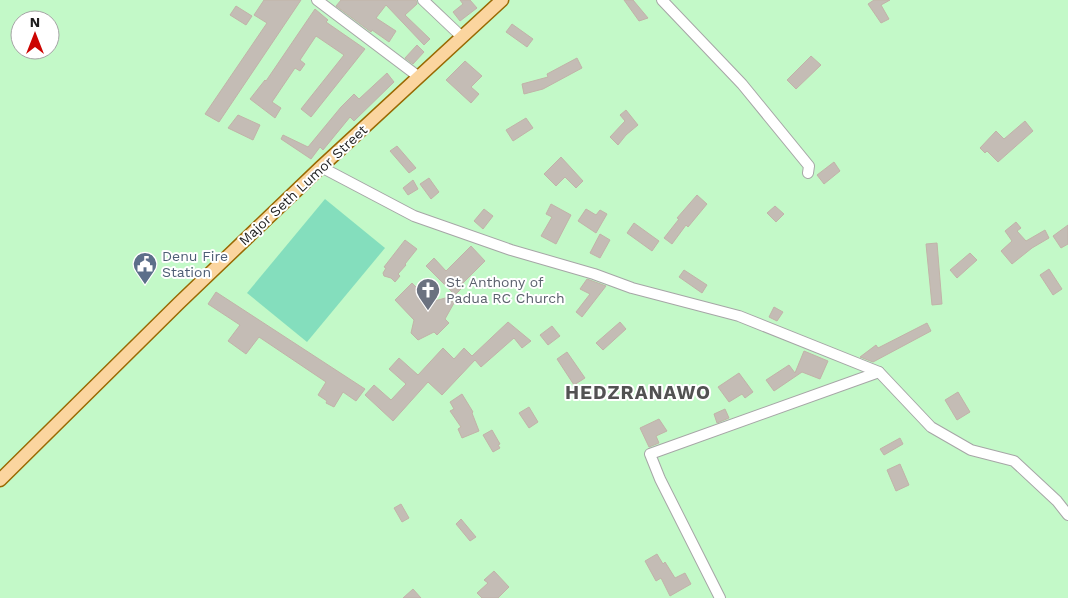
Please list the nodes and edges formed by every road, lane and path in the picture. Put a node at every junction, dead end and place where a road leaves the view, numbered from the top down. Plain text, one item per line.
1 (317, 0) edge
2 (423, 0) edge
3 (502, 0) edge
4 (662, 0) edge
5 (462, 37) junction
6 (419, 77) junction
7 (321, 167) junction
8 (808, 172) dead end
9 (879, 372) junction
10 (0, 480) edge
11 (1068, 515) edge
12 (720, 598) edge

1 - 6 street
2 - 5 street
3 - 5 main road, Major Seth Lumor Street
4 - 8 street
5 - 6 main road, Major Seth Lumor Street
6 - 7 main road, Major Seth Lumor Street
7 - 9 street
7 - 10 main road, Major Seth Lumor Street
9 - 11 street
9 - 12 street

